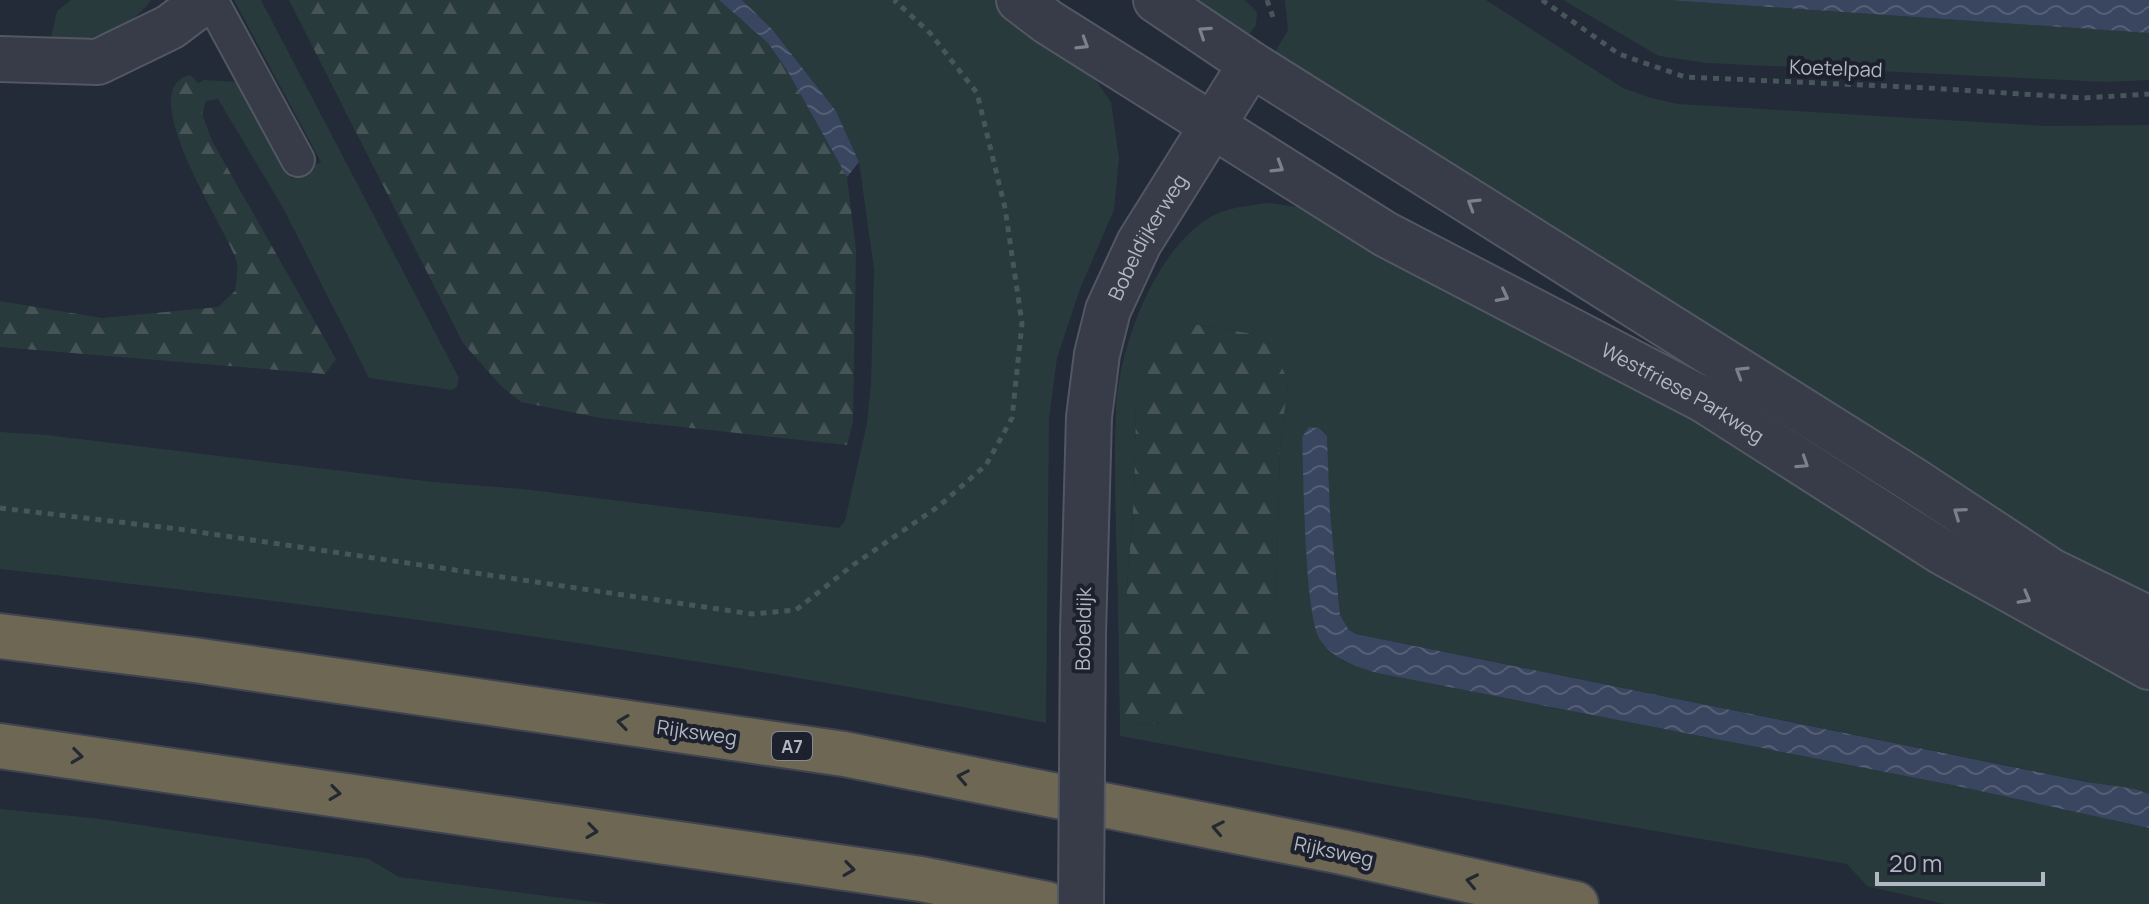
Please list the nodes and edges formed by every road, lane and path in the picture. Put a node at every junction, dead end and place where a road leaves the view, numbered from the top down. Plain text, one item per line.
1 (209, 0) edge
2 (894, 0) edge
3 (1019, 0) edge
4 (1156, 0) edge
5 (1542, 0) edge
6 (0, 59) edge
7 (1251, 64) junction
8 (2149, 94) edge
9 (1212, 126) junction
10 (298, 160) dead end
11 (1097, 354) joint
12 (0, 508) edge
13 (2149, 619) edge
14 (0, 636) edge
15 (2149, 667) edge
16 (0, 746) edge
17 (1047, 904) edge
18 (1081, 904) edge
19 (1576, 904) edge

1 - 6 street
1 - 10 lane
2 - 12 path
3 -> 9 street
7 -> 4 street
5 - 8 path, Koetelpad
7 - 9 street, Bobeldijkerweg
13 -> 7 street
9 - 11 street, Bobeldijkerweg
9 -> 15 street, Westfriese Parkweg
11 - 18 street, Bobeldijk, bridge
19 -> 14 highway, Rijksweg / A7
16 -> 17 highway

